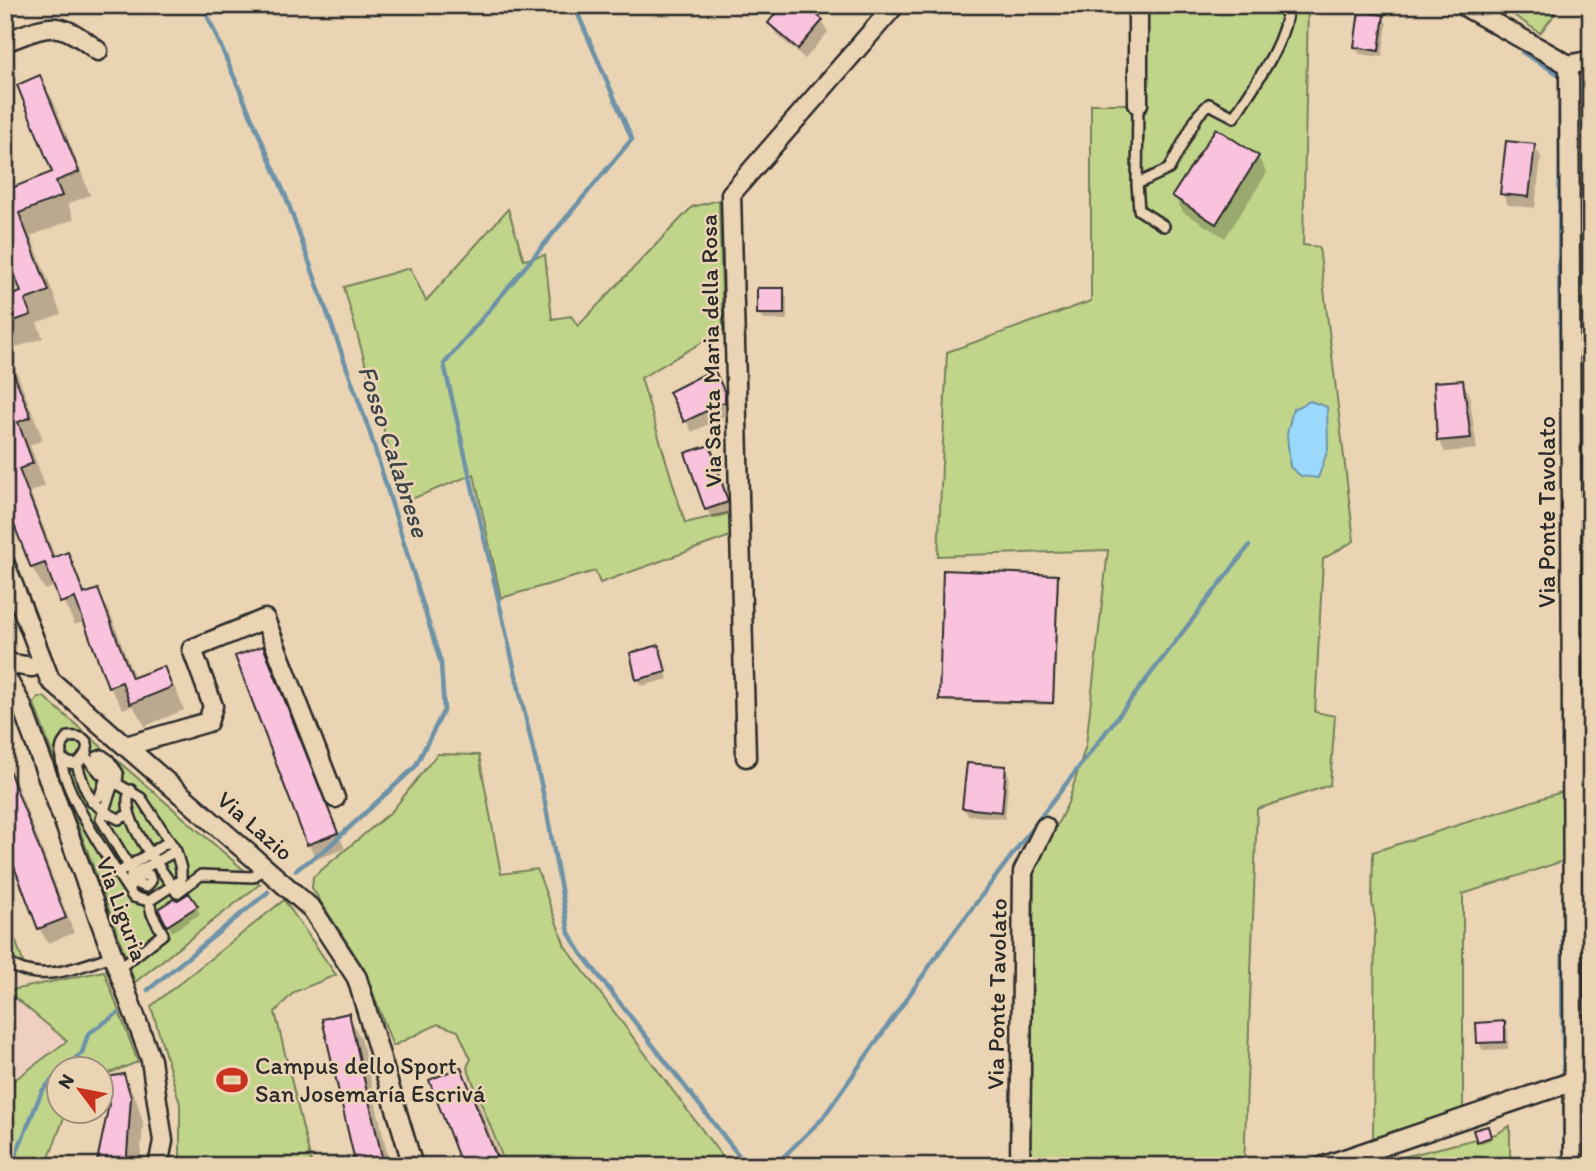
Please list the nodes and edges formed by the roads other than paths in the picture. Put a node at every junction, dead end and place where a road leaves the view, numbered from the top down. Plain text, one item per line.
1 (895, 5) edge
2 (1138, 5) edge
3 (1288, 5) edge
4 (1462, 5) edge
5 (5, 42) edge
6 (99, 51) dead end
7 (1591, 60) edge
8 (1569, 65) junction
9 (1138, 104) joint
10 (1137, 184) junction
11 (1164, 226) dead end
12 (5, 564) edge
13 (5, 663) edge
14 (37, 664) junction
15 (5, 677) edge
16 (126, 746) junction
17 (746, 757) dead end
18 (61, 758) junction
19 (79, 762) junction
20 (65, 777) junction
21 (110, 779) junction
22 (131, 790) junction
23 (335, 798) dead end
24 (1572, 800) junction
25 (1591, 801) edge
26 (92, 802) junction
27 (104, 812) junction
28 (128, 815) junction
29 (1045, 827) dead end
30 (168, 842) junction
31 (176, 851) junction
32 (152, 856) junction
33 (265, 867) junction
34 (132, 872) junction
35 (118, 873) junction
36 (172, 885) junction
37 (130, 892) junction
38 (149, 901) junction
39 (5, 961) edge
40 (116, 962) junction
41 (1574, 1081) junction
42 (158, 1166) edge
43 (413, 1166) edge
44 (1020, 1166) edge
45 (1324, 1166) edge
46 (1574, 1166) edge

1 - 17 street, Via Santa Maria della Rosa
2 - 9 street
3 - 10 lane
4 - 8 street
5 - 6 street
7 - 8 street
8 - 24 street, Via Ponte Tavolato
9 - 10 lane
10 - 11 lane
12 - 14 street, Via Lazio
13 - 14 street
14 - 16 street, Via Lazio
15 - 40 street, Via Liguria
16 - 23 street
16 - 33 street, Via Lazio
18 - 19 lane
18 - 19 lane
18 - 20 lane
19 - 20 lane
19 - 21 lane
19 - 26 lane
20 - 35 lane
21 - 22 lane
21 - 26 lane
21 - 27 lane
22 - 28 lane
22 - 30 lane
24 - 25 lane
24 - 41 street, Via Ponte Tavolato
26 - 27 lane
27 - 28 lane
27 - 34 lane
28 - 32 lane
29 - 44 street, Via Ponte Tavolato
30 - 31 lane
30 - 32 lane
31 - 32 lane
31 - 36 lane
32 - 34 lane
32 - 36 lane
33 - 36 lane
33 - 43 street, Via Lazio
34 - 35 lane
34 - 37 lane
35 - 37 lane
36 - 38 lane
37 - 38 lane
38 - 40 lane
39 - 40 lane
40 - 42 street, Via Liguria
41 - 45 street
41 - 46 street, Via Ponte Tavolato

